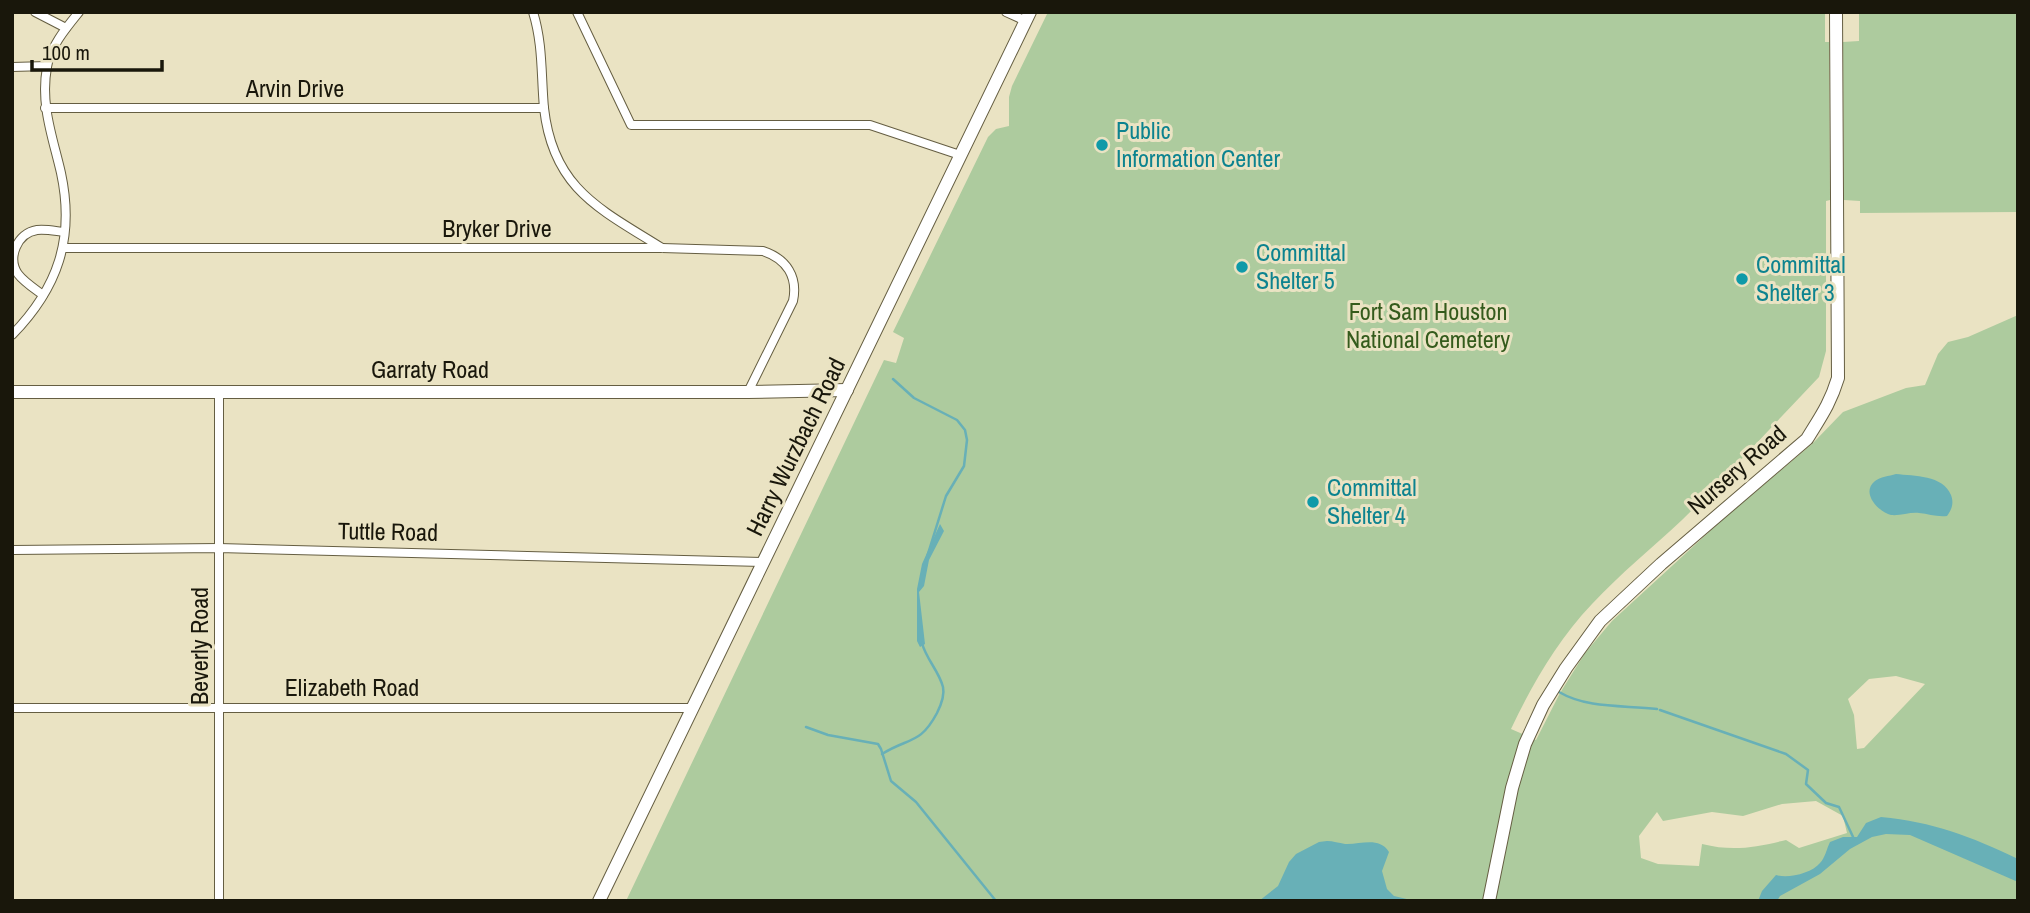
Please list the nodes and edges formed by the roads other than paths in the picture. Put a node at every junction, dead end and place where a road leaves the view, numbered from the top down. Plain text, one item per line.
1 (35, 12) edge
2 (79, 12) edge
3 (533, 12) edge
4 (577, 12) edge
5 (1006, 12) edge
6 (1836, 12) edge
7 (1028, 16) edge
8 (66, 28) junction
9 (47, 66) junction
10 (12, 67) edge
11 (45, 108) junction
12 (544, 108) junction
13 (960, 155) junction
14 (65, 232) junction
15 (63, 248) junction
16 (662, 248) junction
17 (43, 296) junction
18 (12, 335) edge
19 (847, 390) junction
20 (219, 391) junction
21 (12, 392) edge
22 (748, 392) junction
23 (219, 548) junction
24 (12, 550) edge
25 (762, 562) junction
26 (220, 707) junction
27 (12, 708) edge
28 (692, 708) junction
29 (219, 901) edge
30 (599, 901) edge
31 (1489, 901) edge

1 - 8 street
2 - 8 street
3 - 12 street
4 - 13 street
5 - 7 street
6 - 31 street, Nursery Road
7 - 13 street, Harry Wurzbach Road
8 - 9 street
9 - 10 street
9 - 11 street
11 - 12 street, Arvin Drive
11 - 14 street
12 - 16 street
13 - 19 street, Harry Wurzbach Road
14 - 15 street
14 - 17 street
15 - 16 street, Bryker Drive
15 - 17 street
16 - 22 street, Bryker Drive
17 - 18 street
19 - 22 street, Garraty Road
19 - 25 street, Harry Wurzbach Road
20 - 21 street, Garraty Road
20 - 22 street, Garraty Road
20 - 23 street, Beverly Road
23 - 24 street, Tuttle Road
23 - 25 street, Tuttle Road
23 - 26 street, Beverly Road
25 - 28 street, Harry Wurzbach Road
26 - 27 street, Elizabeth Road
26 - 28 street, Elizabeth Road
26 - 29 street, Beverly Road
28 - 30 street, Harry Wurzbach Road

